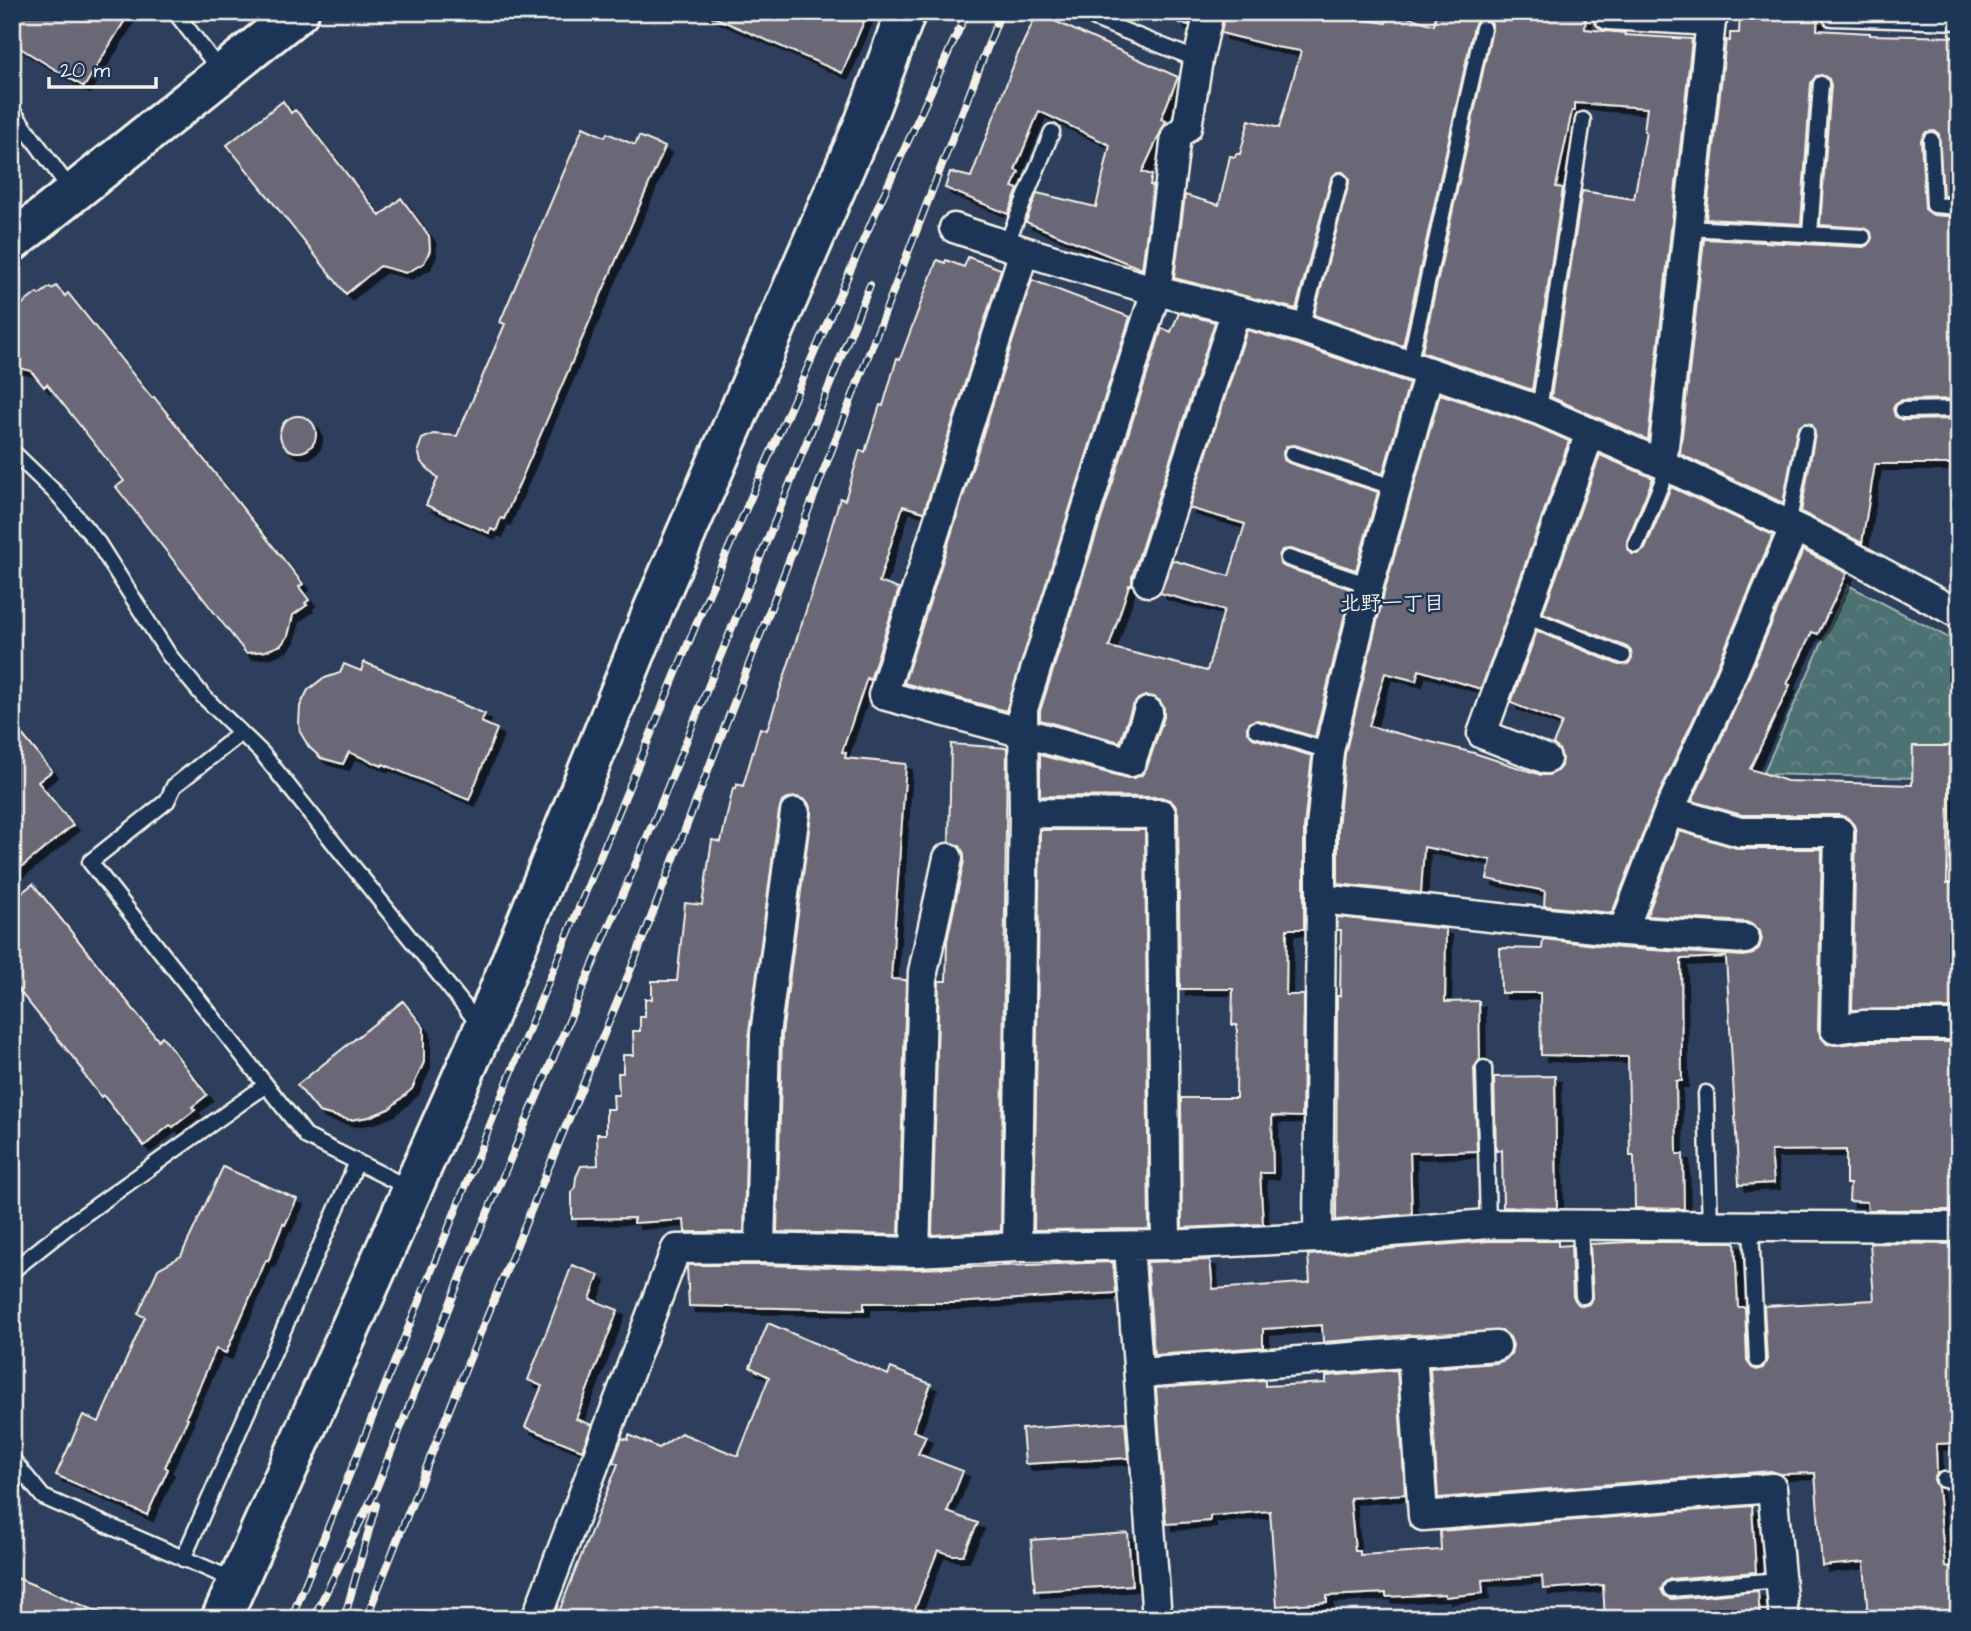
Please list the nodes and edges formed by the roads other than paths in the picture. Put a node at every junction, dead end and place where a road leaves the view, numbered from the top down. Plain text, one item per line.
1 (175, 12) edge
2 (906, 12) edge
3 (1209, 12) edge
4 (1608, 12) edge
5 (297, 13) edge
6 (1713, 16) edge
7 (1831, 18) dead end
8 (1095, 19) dead end
9 (1959, 22) edge
10 (1483, 28) dead end
11 (1198, 60) junction
12 (222, 73) junction
13 (1821, 84) dead end
14 (12, 114) edge
15 (1583, 120) dead end
16 (1052, 132) dead end
17 (1931, 140) dead end
18 (1340, 181) dead end
19 (73, 193) junction
20 (1959, 207) edge
21 (954, 228) dead end
22 (1686, 228) junction
23 (1810, 234) junction
24 (1863, 237) dead end
25 (12, 242) edge
26 (1015, 248) junction
27 (1156, 291) junction
28 (1236, 310) junction
29 (1301, 328) junction
30 (1419, 369) junction
31 (1959, 409) edge
32 (1539, 410) junction
33 (1903, 410) dead end
34 (1806, 432) dead end
35 (1590, 433) junction
36 (12, 452) edge
37 (1293, 454) dead end
38 (1665, 466) junction
39 (1396, 488) junction
40 (1791, 527) junction
41 (1636, 545) dead end
42 (1288, 558) dead end
43 (1148, 582) dead end
44 (1369, 585) junction
45 (1959, 614) edge
46 (1526, 616) junction
47 (1623, 656) dead end
48 (1147, 712) dead end
49 (1256, 729) dead end
50 (241, 733) junction
51 (1024, 734) junction
52 (1329, 751) junction
53 (1546, 759) dead end
54 (1669, 811) junction
55 (795, 813) dead end
56 (1024, 813) junction
57 (948, 858) dead end
58 (1321, 899) junction
59 (1623, 931) junction
60 (1745, 939) dead end
61 (1959, 1025) edge
62 (483, 1030) junction
63 (1484, 1068) dead end
64 (266, 1085) junction
65 (1706, 1093) dead end
66 (357, 1162) junction
67 (412, 1189) junction
68 (1488, 1224) junction
69 (1580, 1224) junction
70 (1710, 1225) junction
71 (1751, 1226) junction
72 (1959, 1227) edge
73 (1318, 1238) junction
74 (1166, 1245) junction
75 (1017, 1247) junction
76 (1129, 1247) junction
77 (760, 1248) junction
78 (915, 1252) junction
79 (12, 1271) edge
80 (1583, 1296) dead end
81 (1496, 1346) dead end
82 (1412, 1351) junction
83 (1757, 1360) dead end
84 (1140, 1373) junction
85 (12, 1459) edge
86 (183, 1559) junction
87 (1780, 1580) junction
88 (237, 1582) junction
89 (1671, 1588) dead end
90 (221, 1619) edge
91 (536, 1619) edge
92 (1157, 1619) edge
93 (1784, 1619) edge

1 - 12 lane
2 - 62 street
3 - 11 street
4 - 6 street
5 - 12 street
6 - 22 street
7 - 9 lane
8 - 11 lane
10 - 30 lane
11 - 27 street
12 - 19 street
13 - 23 lane
14 - 19 lane
15 - 32 lane
16 - 26 lane
17 - 20 lane
18 - 29 lane
19 - 25 street
21 - 26 street
22 - 23 lane
22 - 38 street
23 - 24 lane
26 - 27 street
26 - 51 street
27 - 28 street
27 - 51 street
28 - 29 street
28 - 43 street
29 - 30 street
30 - 32 street
30 - 39 street
31 - 33 lane
32 - 35 street
34 - 40 lane
35 - 38 street
35 - 46 street
36 - 50 lane
37 - 39 lane
38 - 40 street
38 - 41 lane
39 - 44 street
40 - 45 street
40 - 54 street
42 - 44 lane
44 - 52 street
46 - 47 lane
46 - 53 street
48 - 51 street
49 - 52 lane
50 - 62 lane
50 - 64 lane
51 - 56 street
52 - 58 street
54 - 59 street
54 - 61 street
55 - 77 street
56 - 74 street
56 - 75 street
57 - 78 street
58 - 59 street
58 - 73 street
59 - 60 street
62 - 67 street
63 - 68 lane
64 - 66 lane
64 - 79 lane
65 - 70 lane
66 - 67 lane
66 - 86 lane
67 - 88 street
68 - 69 street
68 - 73 street
69 - 70 street
69 - 80 lane
70 - 71 street
71 - 72 street
71 - 83 lane
73 - 74 street
74 - 76 street
75 - 76 street
75 - 78 street
76 - 84 street
77 - 78 street
77 - 91 street
81 - 82 street
82 - 84 street
82 - 87 street
84 - 92 street
85 - 86 lane
86 - 88 lane
87 - 89 lane
87 - 93 street
88 - 90 street

